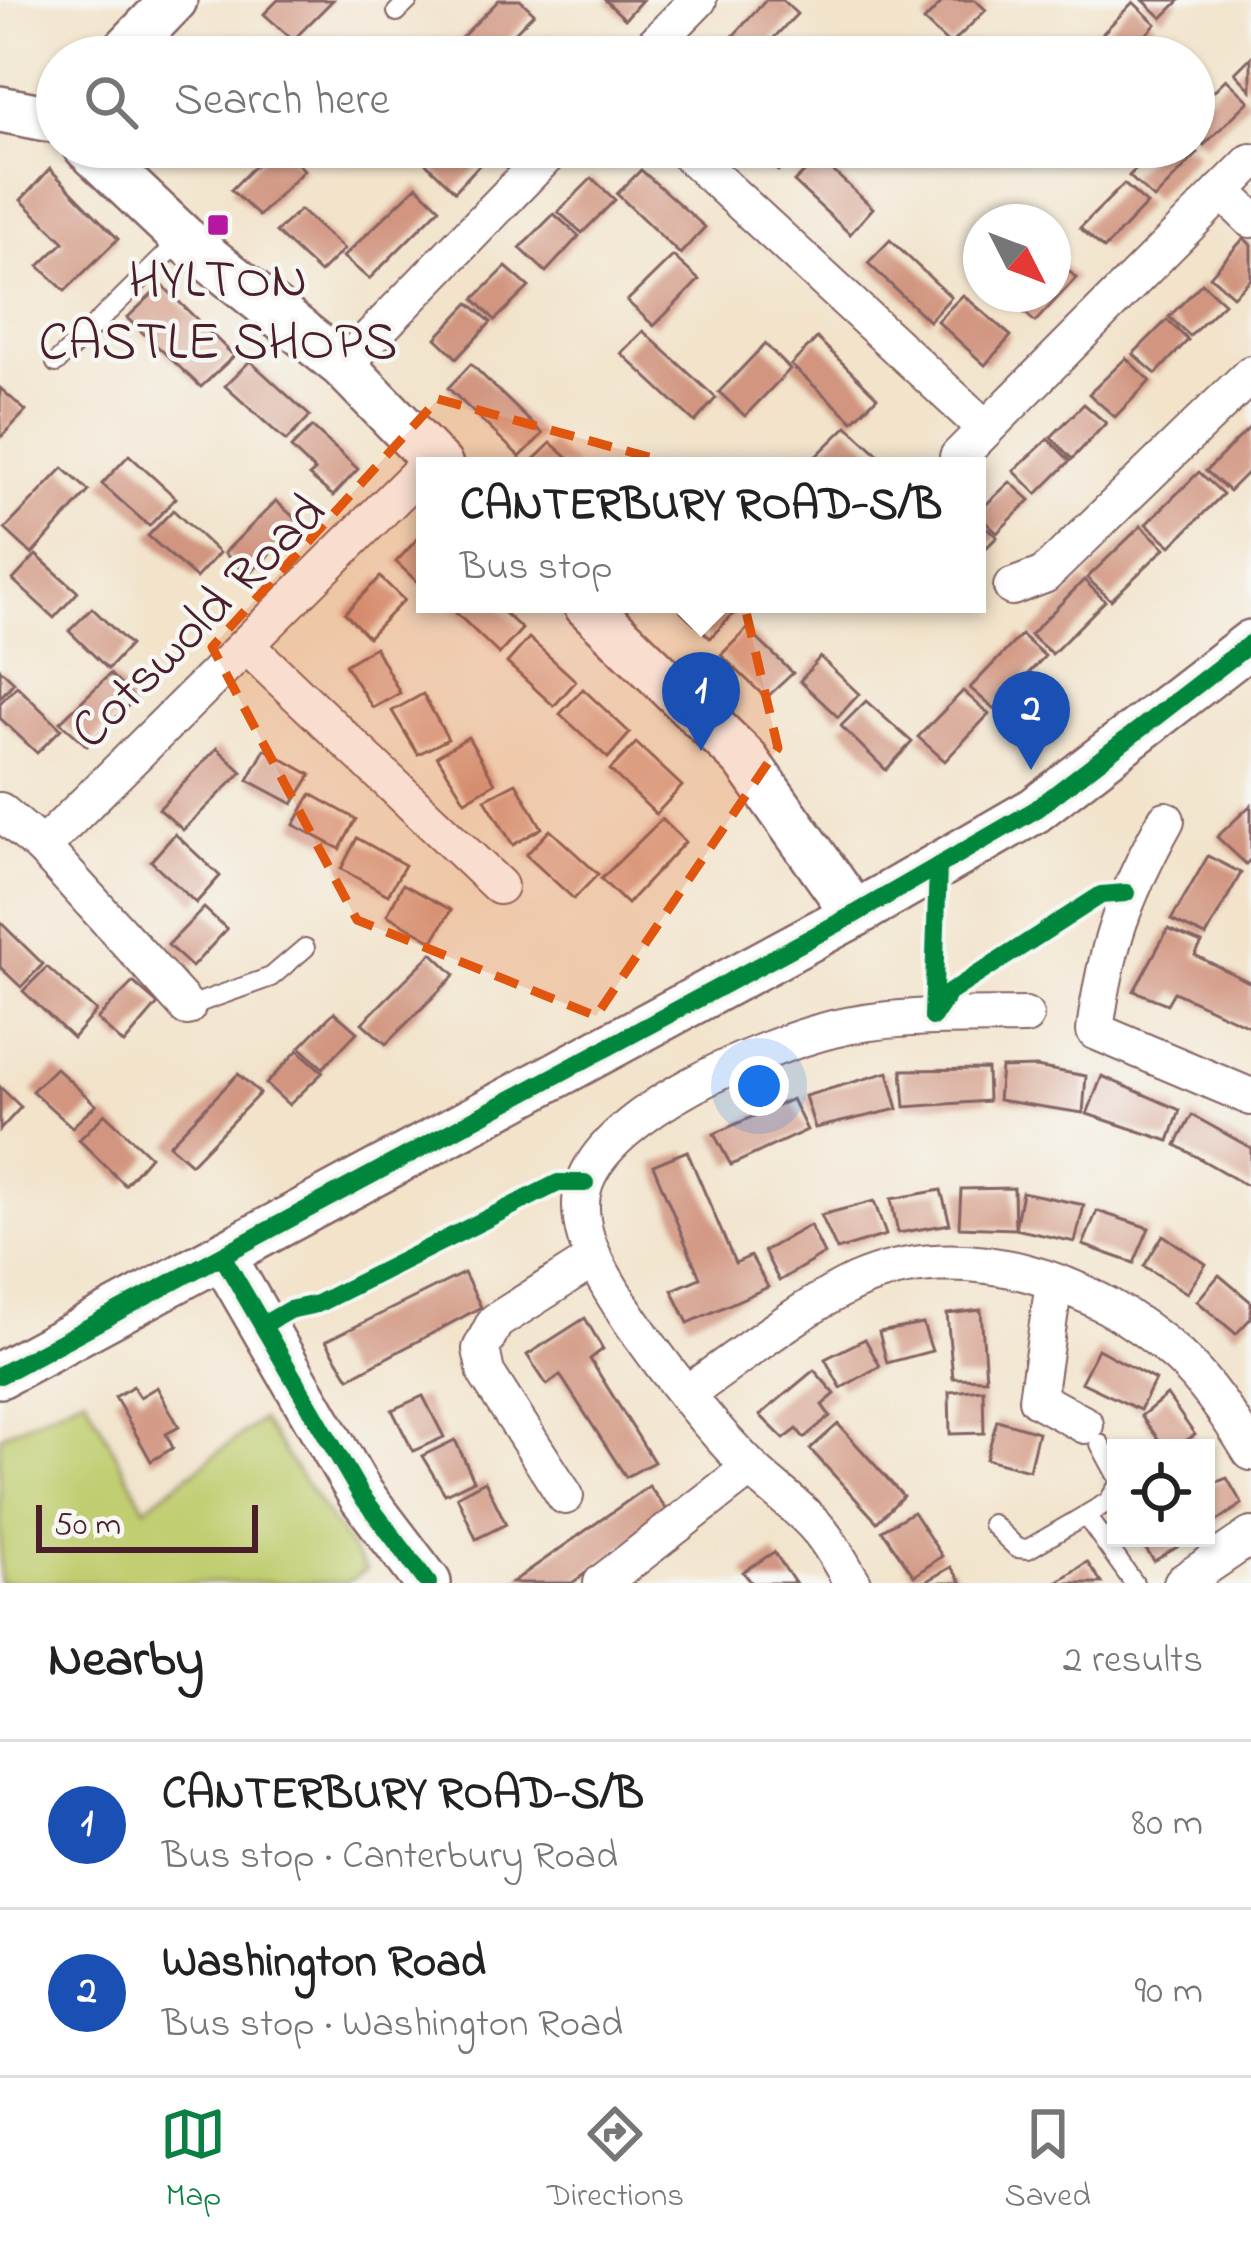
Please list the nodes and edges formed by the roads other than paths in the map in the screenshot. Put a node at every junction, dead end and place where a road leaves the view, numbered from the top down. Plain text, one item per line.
1 (174, 0) edge
2 (698, 0) edge
3 (139, 36) edge
4 (663, 36) edge
5 (0, 109) edge
6 (36, 116) edge
7 (1251, 162) edge
8 (109, 168) edge
9 (535, 168) edge
10 (704, 168) edge
11 (1222, 191) junction
12 (1251, 219) edge
13 (183, 238) junction
14 (56, 363) dead end
15 (343, 366) junction
16 (1251, 374) edge
17 (985, 428) junction
18 (425, 457) edge
19 (959, 457) edge
20 (416, 479) edge
21 (1012, 586) dead end
22 (595, 613) edge
23 (1251, 643) edge
24 (247, 646) junction
25 (0, 811) edge
26 (1166, 820) dead end
27 (42, 847) junction
28 (499, 886) dead end
29 (855, 914) junction
30 (304, 949) dead end
31 (187, 1007) joint
32 (1025, 1016) dead end
33 (1251, 1097) edge
34 (223, 1257) junction
35 (594, 1259) junction
36 (1054, 1282) junction
37 (0, 1375) edge
38 (686, 1394) junction
39 (1093, 1435) joint
40 (1251, 1452) edge
41 (1107, 1459) edge
42 (750, 1468) junction
43 (566, 1496) dead end
44 (1107, 1497) edge
45 (1086, 1516) junction
46 (992, 1523) dead end
47 (1251, 1536) edge
48 (428, 1583) edge
49 (602, 1583) edge
50 (854, 1583) edge
51 (1133, 1583) edge
52 (1182, 1583) edge

1 - 3 street
2 - 4 street
5 - 6 street
7 - 11 street
8 - 13 street
9 - 15 street
10 - 17 street
11 - 12 street
11 - 17 street
13 - 14 lane
13 - 15 street
15 - 18 street
16 - 21 street
17 - 19 street
20 - 24 street, Cotswold Road
22 - 29 street
23 - 29 street
24 - 27 street, Cotswold Road
24 - 28 street
25 - 27 street
26 - 33 street
27 - 31 street
29 - 34 street
30 - 31 lane
32 - 35 street
34 - 37 street
34 - 48 street
35 - 38 street
35 - 43 street
36 - 38 street
36 - 39 street
36 - 40 street
38 - 42 street
39 - 41 lane
42 - 49 street
42 - 50 street
44 - 45 lane
45 - 46 lane
45 - 51 lane
47 - 52 street

